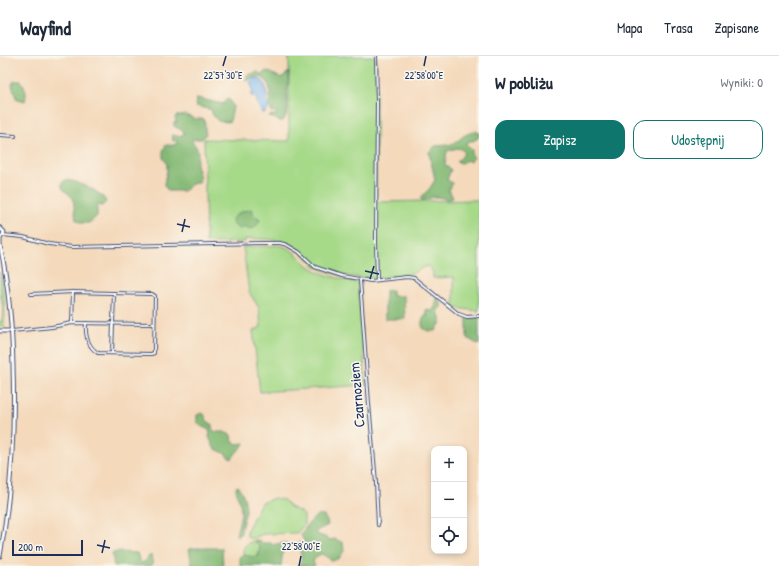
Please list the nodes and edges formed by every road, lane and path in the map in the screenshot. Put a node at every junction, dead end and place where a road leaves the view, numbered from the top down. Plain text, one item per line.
1 (376, 56) edge
2 (0, 136) edge
3 (16, 136) dead end
4 (0, 228) edge
5 (2, 236) edge
6 (0, 245) edge
7 (360, 280) junction
8 (377, 280) junction
9 (73, 292) junction
10 (114, 293) junction
11 (31, 294) dead end
12 (479, 316) edge
13 (72, 323) junction
14 (86, 323) junction
15 (113, 324) junction
16 (155, 324) junction
17 (12, 330) junction
18 (0, 331) edge
19 (112, 353) junction
20 (378, 524) dead end
21 (0, 556) edge

1 - 8 street
2 - 3 street
4 - 5 main road
5 - 6 main road
5 - 7 street
6 - 17 main road
7 - 8 street
7 - 20 street, Czarnoziem
8 - 12 street
9 - 10 street
9 - 11 street
9 - 13 street
10 - 15 street
10 - 16 street
13 - 14 street
13 - 17 street
14 - 15 street
14 - 19 street
15 - 16 street
15 - 19 street
16 - 19 street
17 - 18 main road
17 - 21 main road

